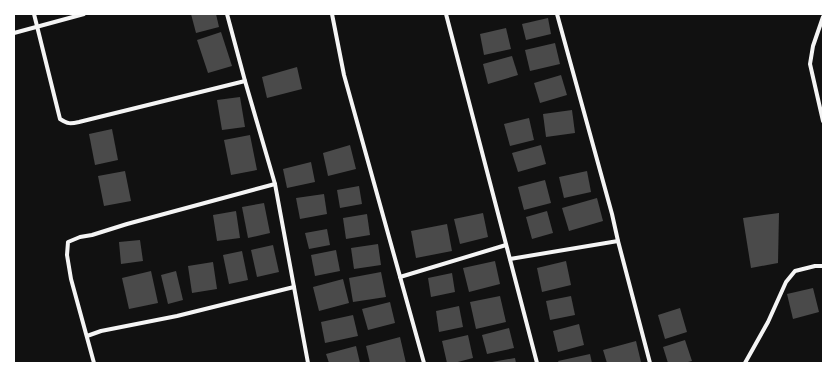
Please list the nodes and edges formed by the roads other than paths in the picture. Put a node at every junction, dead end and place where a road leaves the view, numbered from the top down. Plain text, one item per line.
1 (34, 14) edge
2 (84, 14) edge
3 (227, 14) edge
4 (332, 14) edge
5 (446, 14) edge
6 (557, 14) edge
7 (823, 17) edge
8 (38, 27) junction
9 (14, 33) edge
10 (245, 80) junction
11 (823, 121) edge
12 (275, 184) junction
13 (618, 241) junction
14 (506, 246) junction
15 (510, 259) junction
16 (823, 266) edge
17 (400, 277) junction
18 (294, 287) junction
19 (87, 336) junction
20 (94, 363) edge
21 (308, 363) edge
22 (424, 363) edge
23 (537, 363) edge
24 (650, 363) edge
25 (745, 363) edge

1 - 8 street
2 - 8 street
3 - 10 street
4 - 17 street
5 - 14 street
6 - 13 street
7 - 11 street
8 - 9 street
8 - 10 street
10 - 12 street
12 - 18 street
12 - 19 street
13 - 15 street
13 - 24 street
14 - 15 street
14 - 17 street
15 - 23 street
16 - 25 street
17 - 22 street
18 - 19 street
18 - 21 street
19 - 20 street

